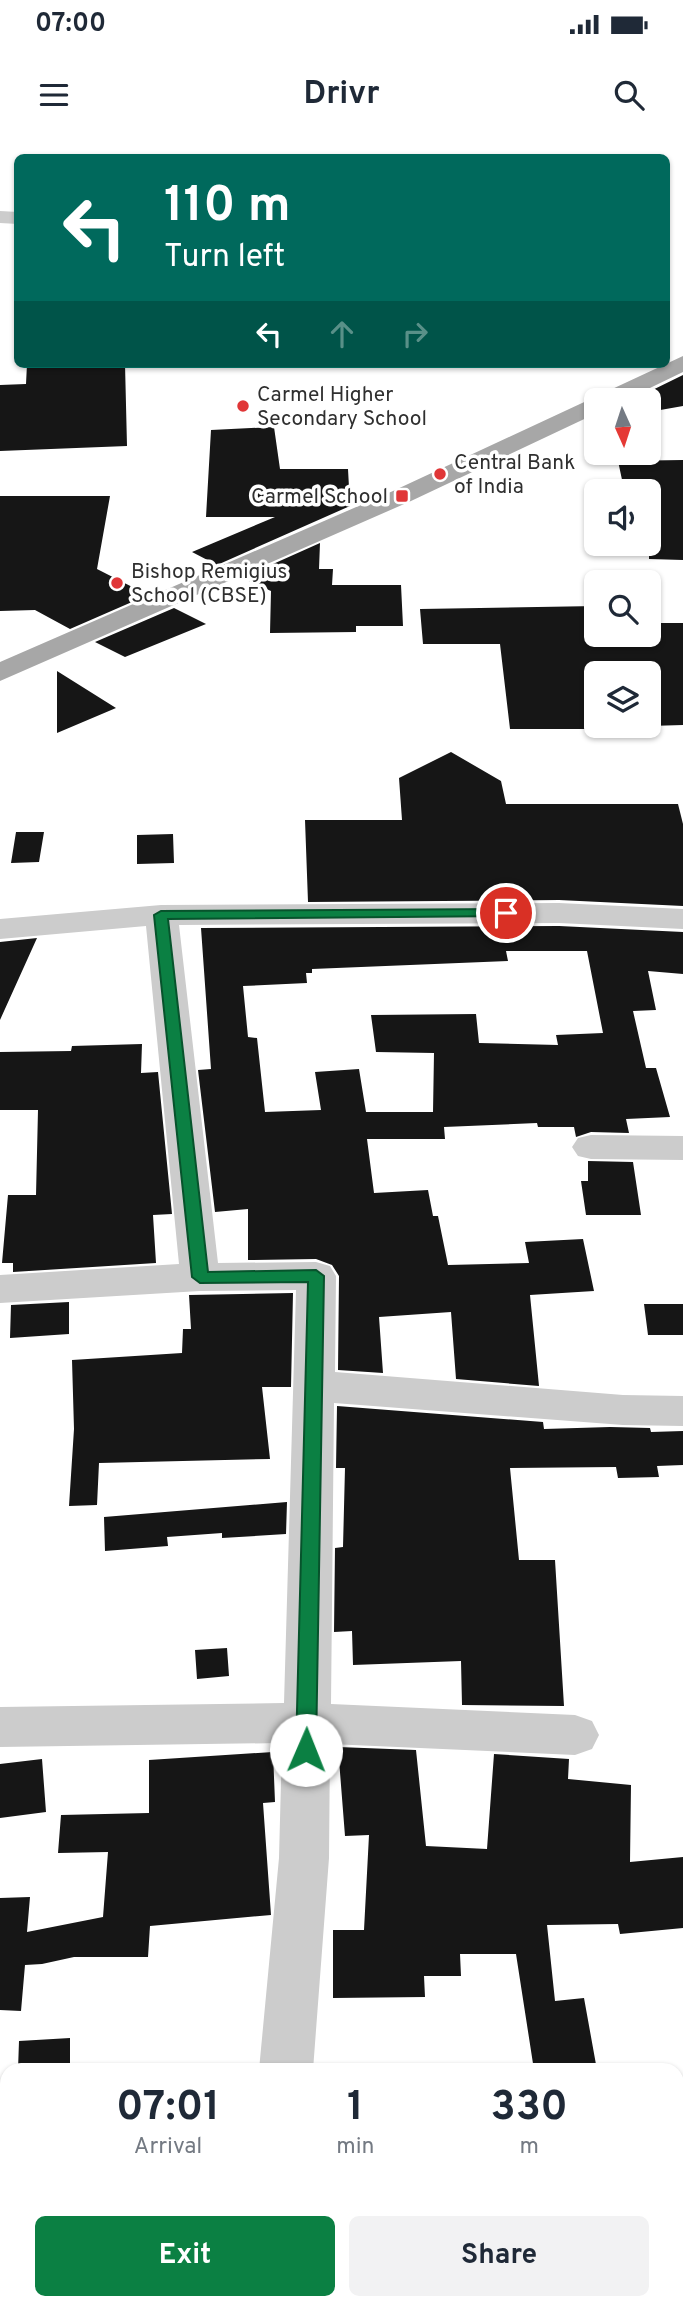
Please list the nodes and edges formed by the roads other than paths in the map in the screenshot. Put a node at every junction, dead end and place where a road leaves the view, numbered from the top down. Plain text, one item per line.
1 (683, 363) edge
2 (630, 388) edge
3 (584, 410) edge
4 (0, 672) edge
5 (161, 915) junction
6 (683, 919) edge
7 (0, 929) edge
8 (591, 1147) dead end
9 (683, 1148) edge
10 (200, 1277) junction
11 (0, 1289) edge
12 (313, 1386) junction
13 (683, 1411) edge
14 (307, 1723) junction
15 (0, 1727) edge
16 (575, 1735) dead end
17 (287, 2063) edge

1 - 2 main road
3 - 4 main road
5 - 6 street
5 - 7 street
5 - 10 street
8 - 9 street
10 - 11 street
10 - 12 street
12 - 13 street
12 - 14 street
14 - 15 street
14 - 16 street
14 - 17 street

